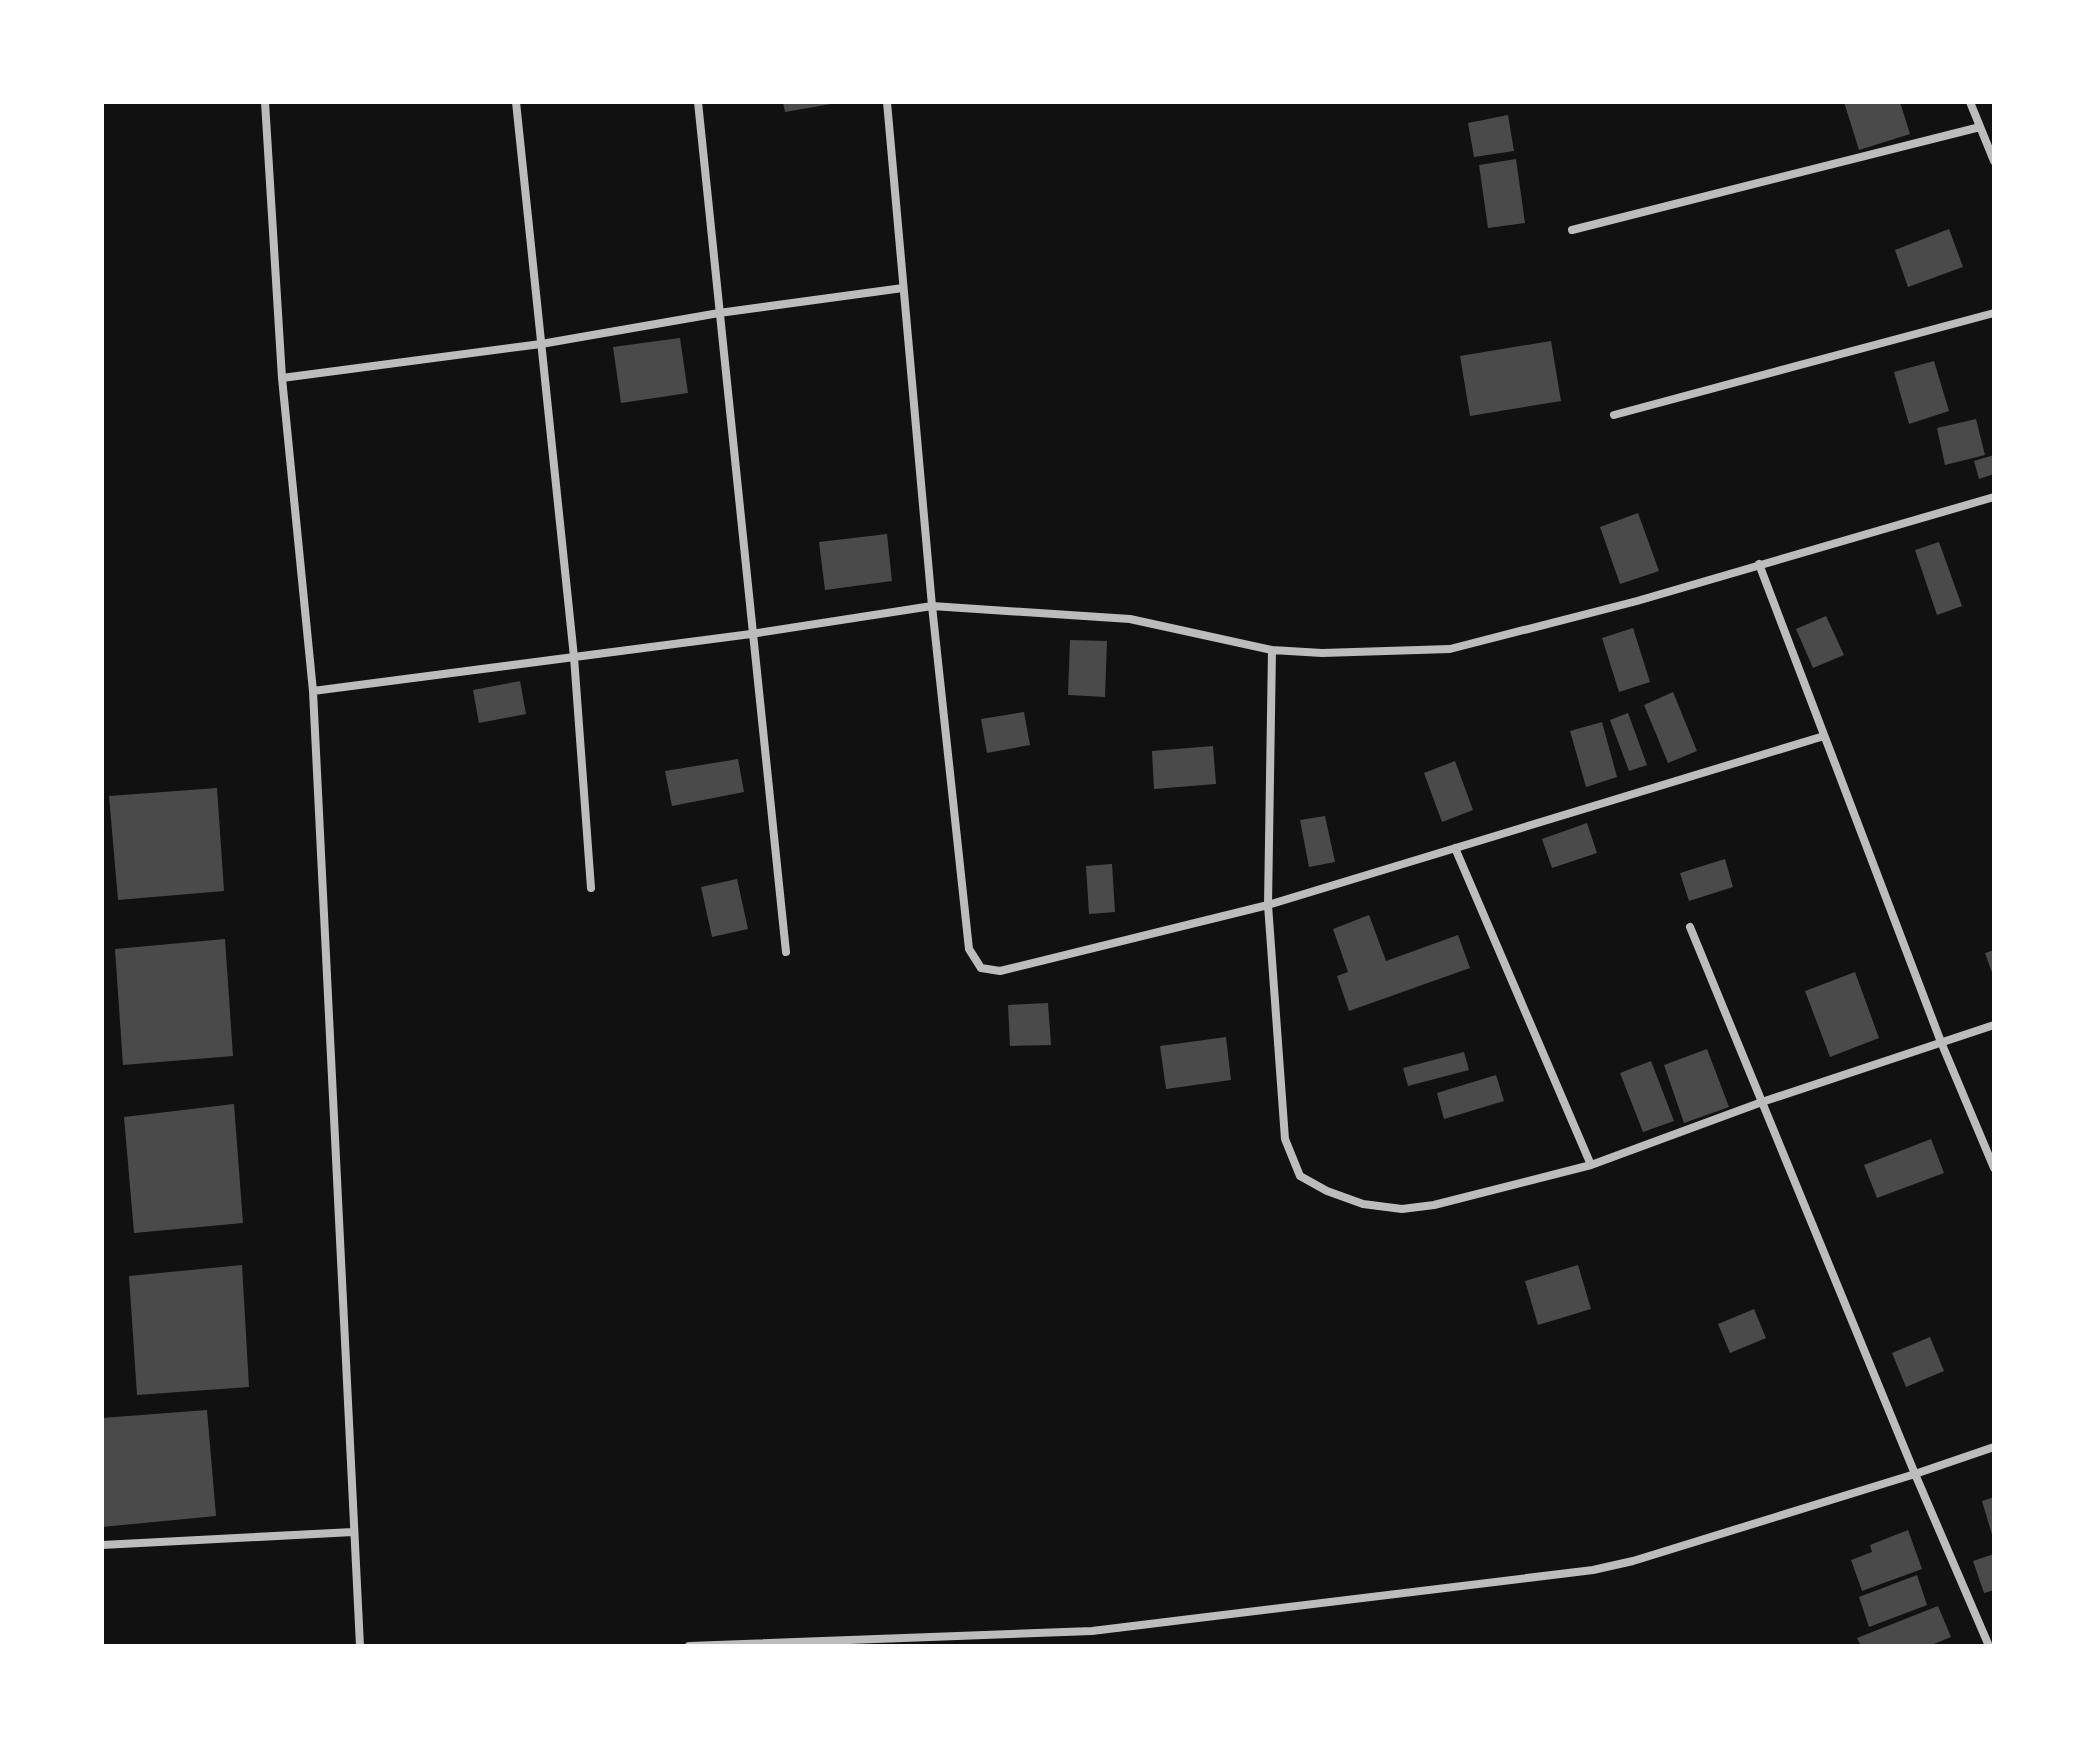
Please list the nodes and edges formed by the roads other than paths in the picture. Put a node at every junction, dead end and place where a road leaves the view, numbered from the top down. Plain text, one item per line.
1 (265, 102) edge
2 (516, 102) edge
3 (698, 102) edge
4 (887, 102) edge
5 (1970, 102) edge
6 (1980, 127) junction
7 (1994, 161) edge
8 (1572, 230) dead end
9 (903, 288) junction
10 (719, 313) junction
11 (1994, 313) edge
12 (541, 344) junction
13 (282, 378) junction
14 (1614, 415) dead end
15 (1994, 497) edge
16 (1759, 564) junction
17 (932, 606) junction
18 (751, 634) junction
19 (1272, 650) junction
20 (574, 657) junction
21 (313, 691) junction
22 (1824, 736) junction
23 (1455, 848) junction
24 (591, 888) dead end
25 (1268, 905) junction
26 (1690, 927) dead end
27 (786, 952) dead end
28 (1994, 1025) edge
29 (1941, 1042) junction
30 (1762, 1102) junction
31 (1591, 1165) junction
32 (1994, 1168) edge
33 (1994, 1447) edge
34 (1915, 1474) junction
35 (353, 1532) junction
36 (102, 1545) edge
37 (360, 1646) edge
38 (689, 1646) edge
39 (1989, 1646) edge

1 - 13 street
2 - 12 street
3 - 10 street
4 - 9 street
5 - 6 street
6 - 7 street
6 - 8 street
9 - 10 street
9 - 17 street
10 - 12 street
10 - 18 street
11 - 14 street
12 - 13 street
12 - 20 street
13 - 21 street
15 - 16 street
16 - 19 street
16 - 22 street
17 - 18 street
17 - 19 street
17 - 25 street
18 - 20 street
18 - 27 street
19 - 25 street
20 - 21 street
20 - 24 street
21 - 35 street
22 - 23 street
22 - 29 street
23 - 25 street
23 - 31 street
25 - 31 street
26 - 30 street
28 - 29 street
29 - 30 street
29 - 32 street
30 - 31 street
30 - 34 street
33 - 34 street
34 - 38 street
34 - 39 street
35 - 36 street
35 - 37 street

